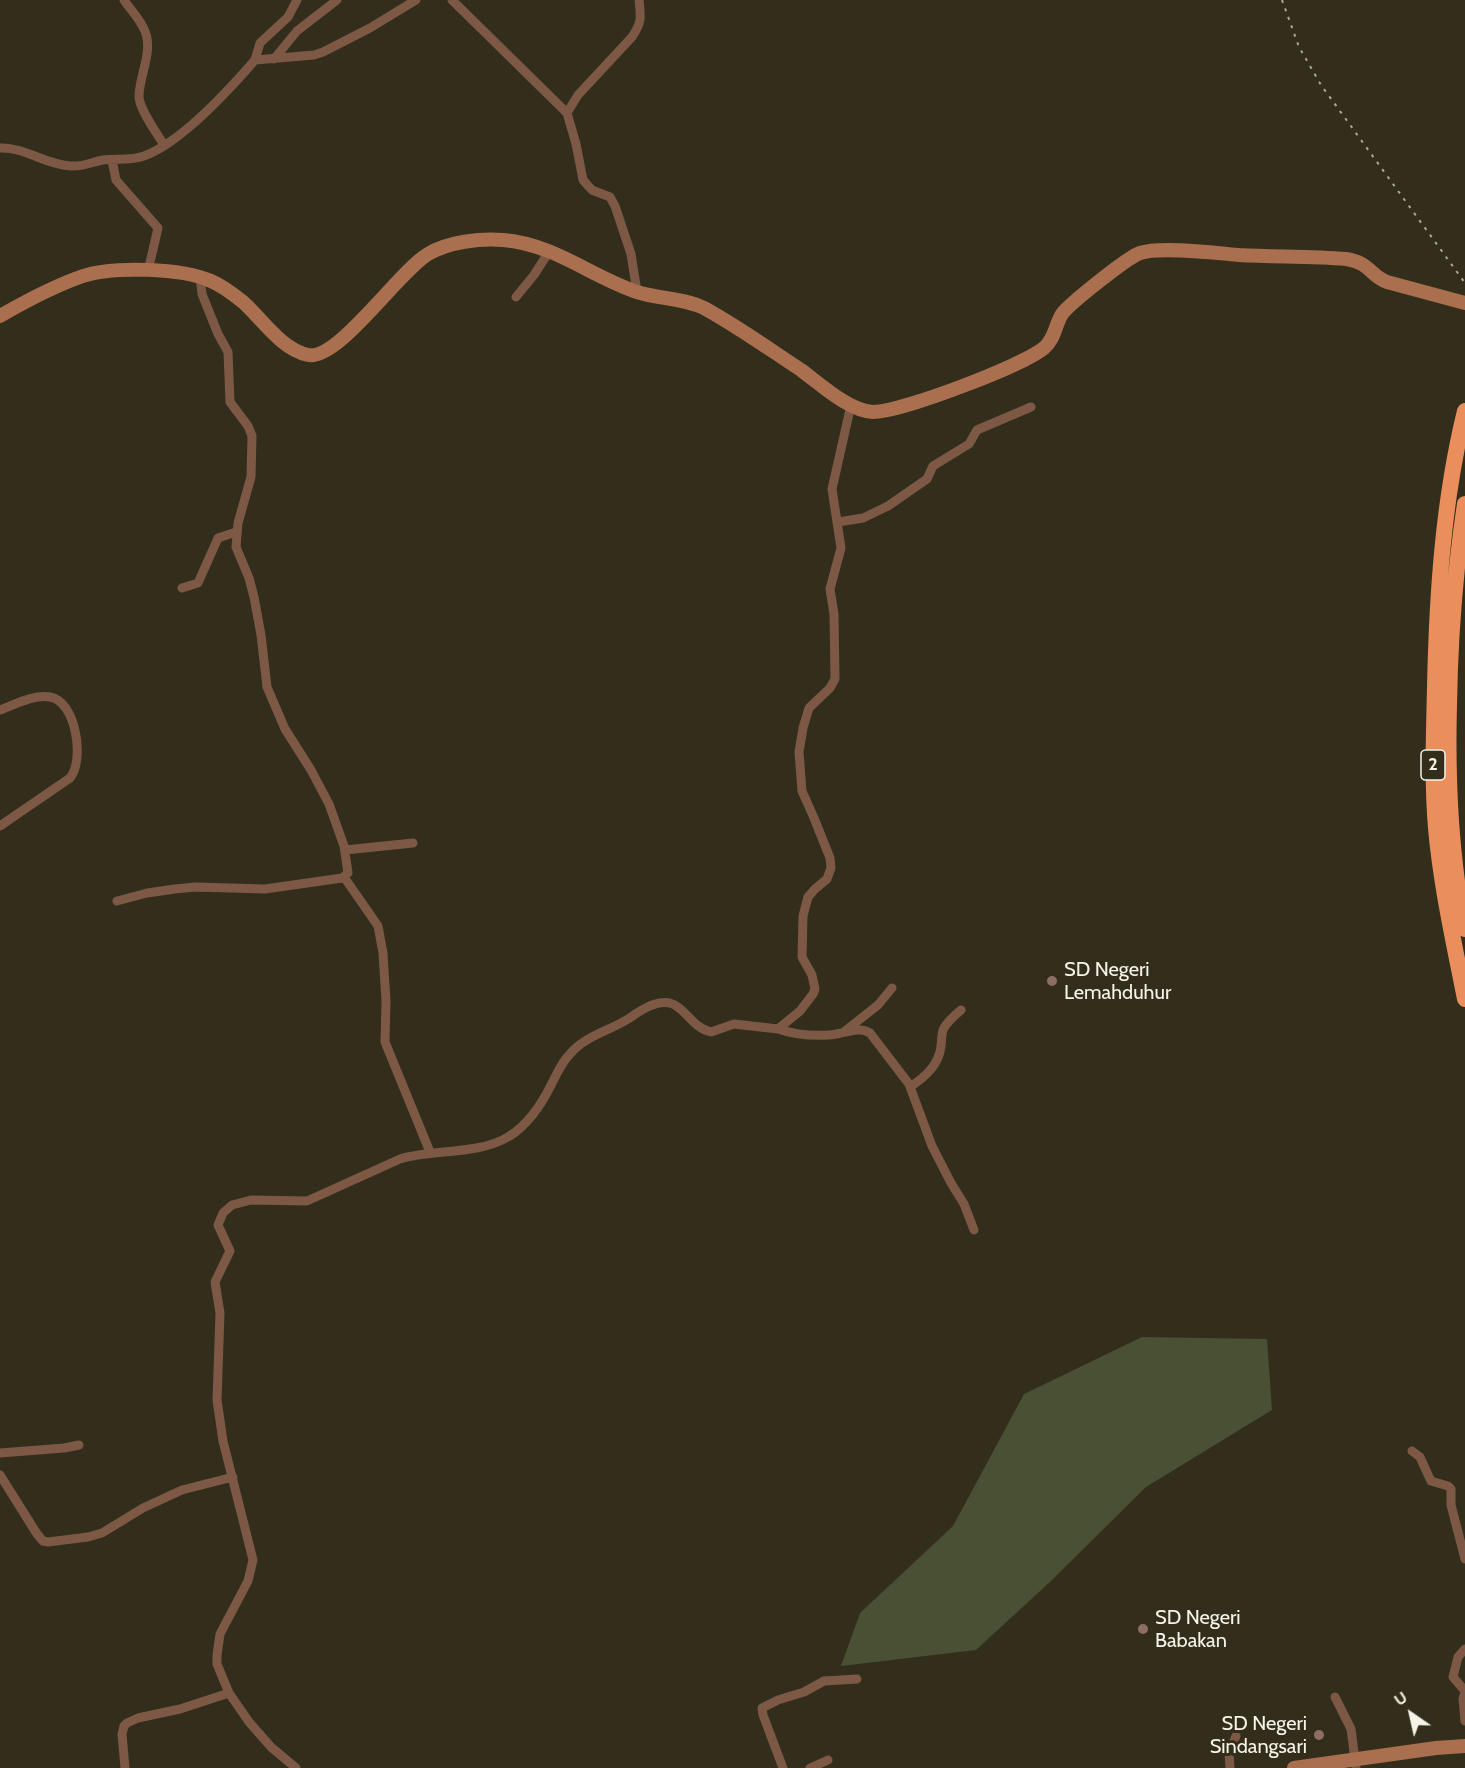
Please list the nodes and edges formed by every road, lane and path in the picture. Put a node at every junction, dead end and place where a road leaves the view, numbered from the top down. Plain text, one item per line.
1 (124, 0) edge
2 (297, 0) edge
3 (337, 0) edge
4 (416, 0) edge
5 (452, 0) edge
6 (639, 0) edge
7 (274, 59) junction
8 (255, 60) junction
9 (567, 113) junction
10 (164, 145) junction
11 (0, 148) edge
12 (112, 160) junction
13 (549, 250) junction
14 (148, 271) junction
15 (200, 277) junction
16 (638, 292) junction
17 (516, 297) dead end
18 (1465, 303) edge
19 (0, 316) edge
20 (851, 405) junction
21 (1031, 407) dead end
22 (1465, 411) edge
23 (1465, 504) edge
24 (838, 522) junction
25 (1453, 529) junction
26 (236, 532) junction
27 (182, 588) dead end
28 (0, 710) edge
29 (0, 826) edge
30 (413, 843) dead end
31 (345, 850) junction
32 (344, 877) junction
33 (117, 901) dead end
34 (1465, 929) edge
35 (892, 988) dead end
36 (1465, 999) edge
37 (961, 1010) dead end
38 (778, 1029) junction
39 (841, 1034) junction
40 (910, 1087) junction
41 (430, 1152) junction
42 (974, 1230) dead end
43 (79, 1445) dead end
44 (1412, 1451) dead end
45 (0, 1453) edge
46 (0, 1474) edge
47 (233, 1477) junction
48 (1465, 1559) edge
49 (1465, 1649) edge
50 (857, 1678) dead end
51 (1465, 1691) edge
52 (229, 1693) junction
53 (1335, 1697) dead end
54 (1465, 1721) edge
55 (1236, 1736) dead end
56 (1465, 1746) edge
57 (828, 1760) dead end
58 (1355, 1764) edge
59 (125, 1768) edge
60 (296, 1768) edge
61 (783, 1768) edge
62 (810, 1768) edge
63 (1230, 1768) edge
64 (1294, 1768) edge

1 - 10 street
2 - 8 street
3 - 7 street
4 - 7 street
5 - 9 street
6 - 9 street
7 - 8 street
8 - 10 street
9 - 16 street
10 - 12 street
11 - 12 street
12 - 14 street
13 - 15 street
13 - 16 street
13 - 17 street
14 - 15 street
14 - 19 street
15 - 26 street
16 - 20 street
18 - 20 street
20 - 24 street
21 - 24 street
22 - 25 highway, 2
23 - 25 highway, 2
24 - 38 street
25 - 34 highway, 2
25 - 36 highway, 2
26 - 27 street
26 - 31 street
28 - 29 street
30 - 31 street
31 - 32 street
32 - 33 street
32 - 41 street
35 - 39 street
37 - 40 street
38 - 39 street
38 - 41 street
39 - 40 street
40 - 42 street
41 - 47 street
43 - 45 street
44 - 48 street
46 - 47 street
47 - 52 street
49 - 51 street
50 - 61 street
51 - 54 street
52 - 59 street
52 - 60 street
53 - 58 street
55 - 63 street
56 - 58 street
57 - 62 street
58 - 64 street

